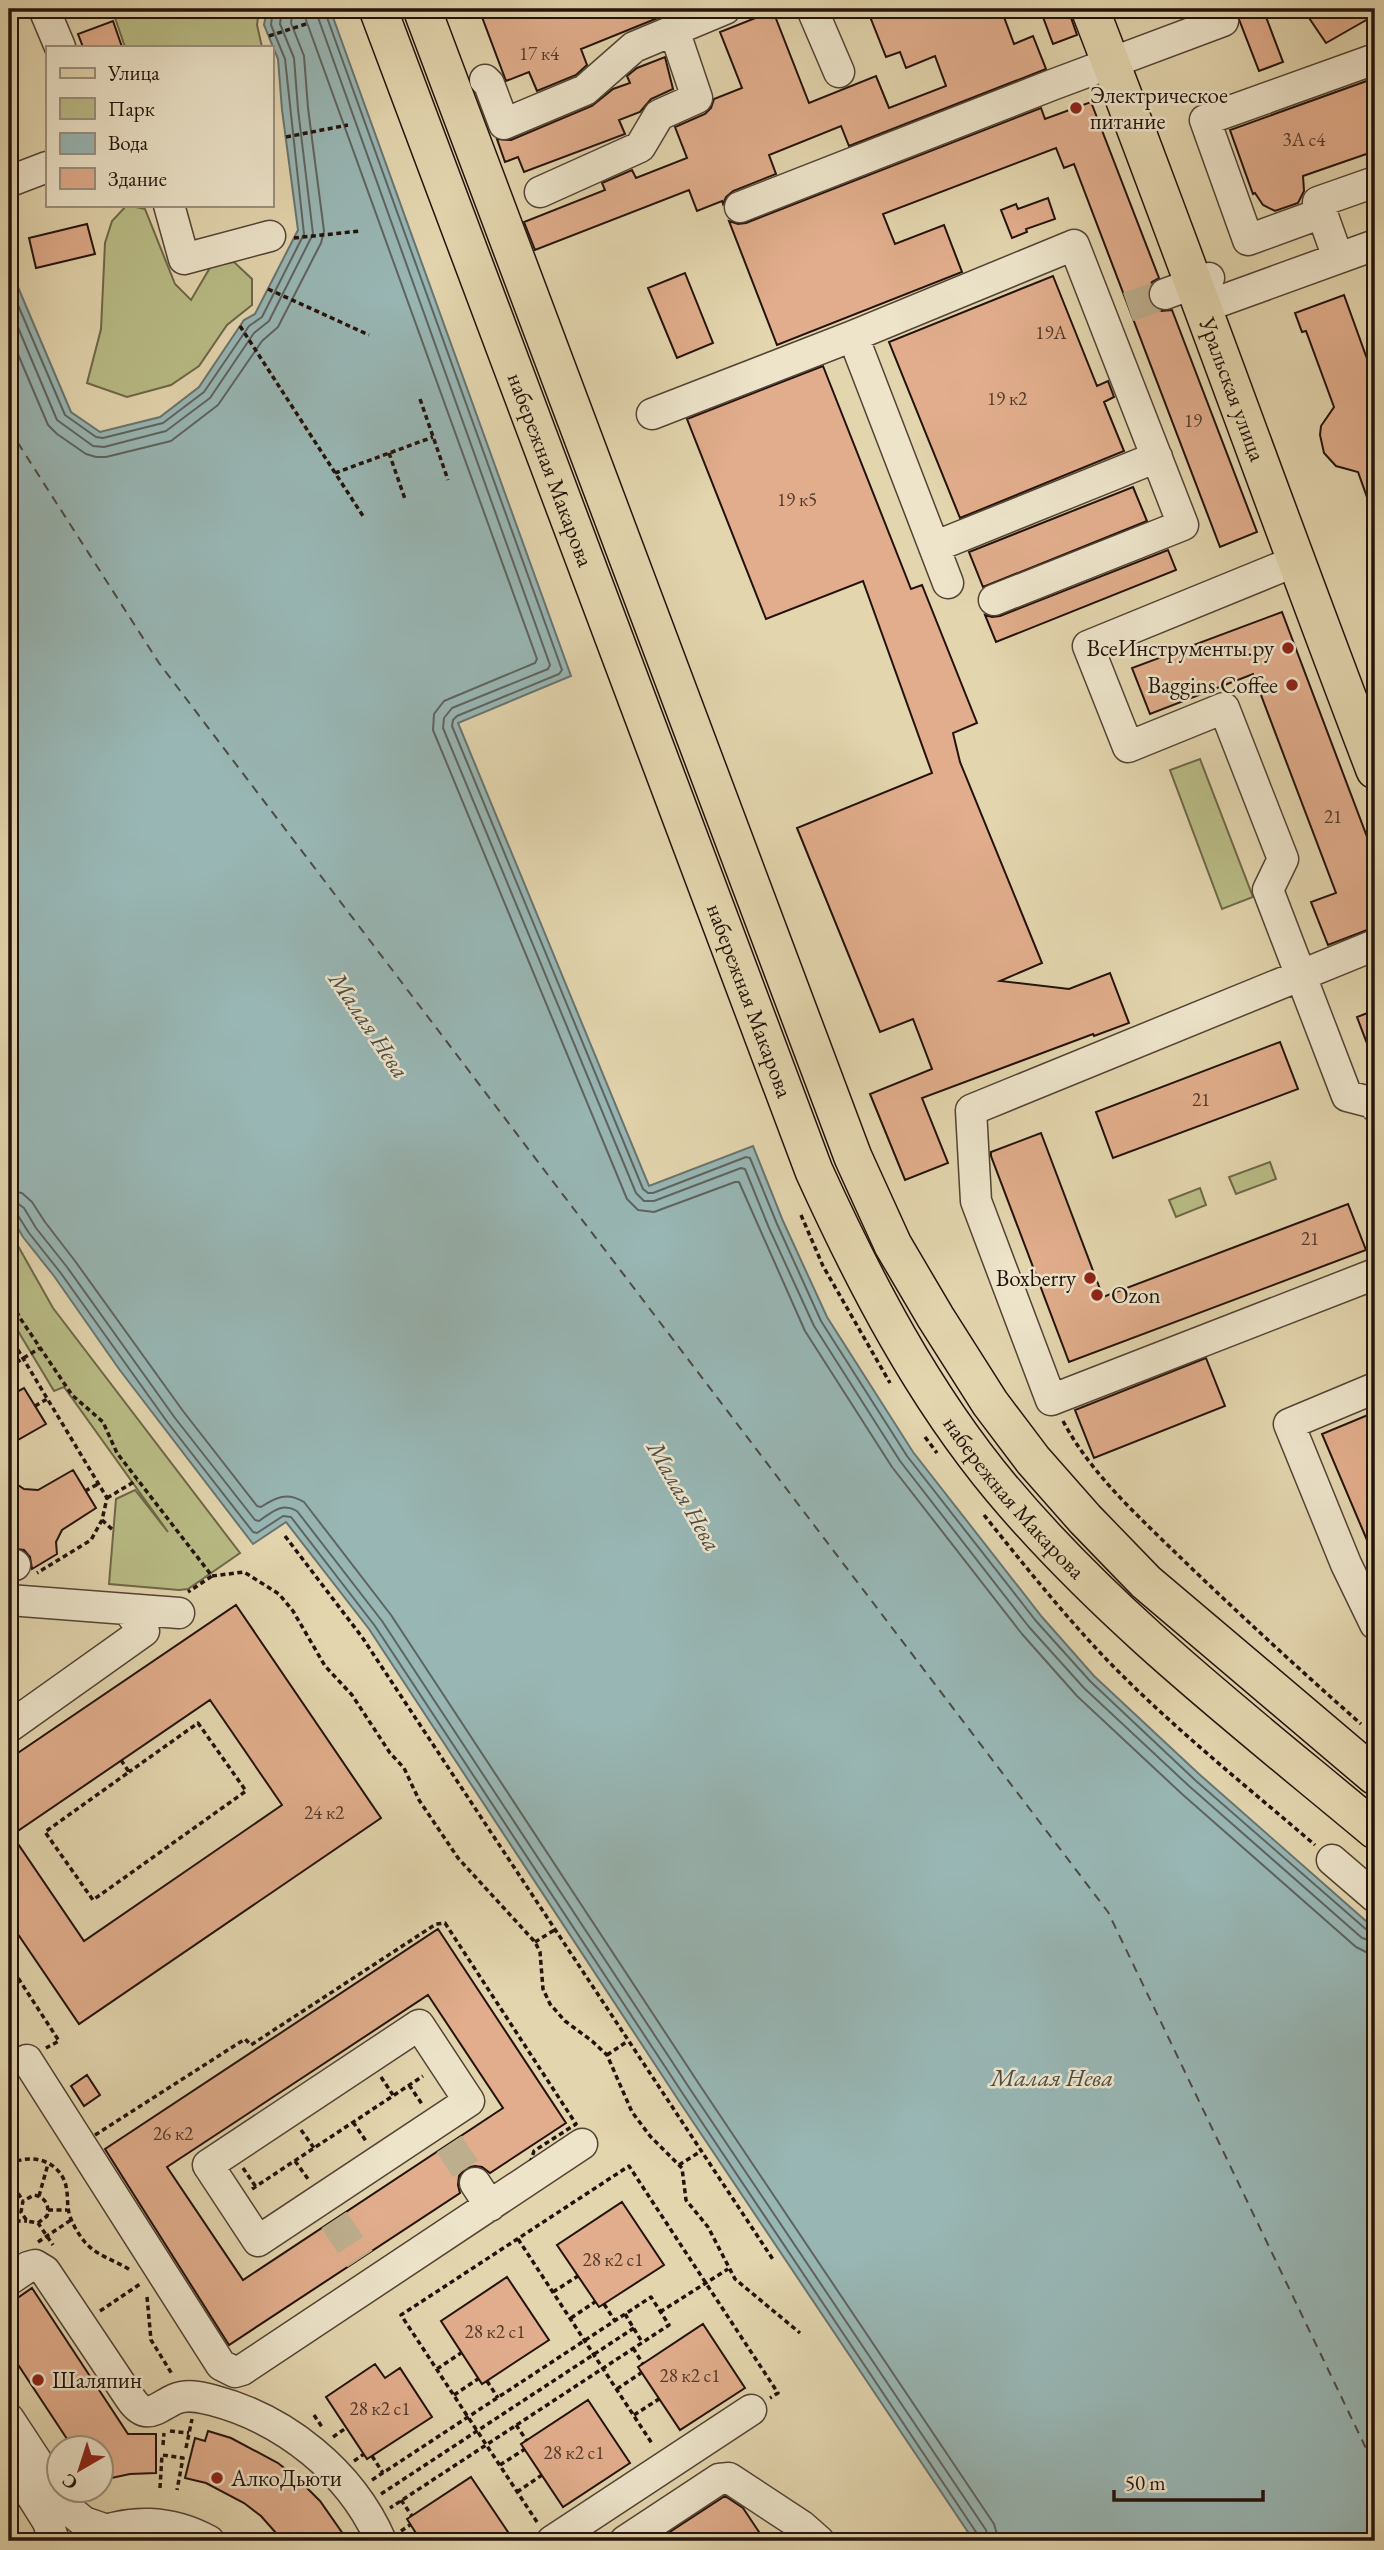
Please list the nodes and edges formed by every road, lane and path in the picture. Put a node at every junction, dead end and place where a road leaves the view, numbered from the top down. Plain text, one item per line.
1 (44, 9) edge
2 (378, 9) edge
3 (422, 9) edge
4 (724, 9) edge
5 (812, 9) edge
6 (1090, 9) edge
7 (1108, 9) edge
8 (1223, 21) dead end
9 (309, 23) dead end
10 (674, 30) junction
11 (269, 36) dead end
12 (60, 46) edge
13 (1375, 59) edge
14 (1119, 60) junction
15 (839, 72) dead end
16 (485, 80) dead end
17 (348, 125) dead end
18 (286, 137) dead end
19 (46, 167) edge
20 (13, 180) dead end
21 (1375, 182) edge
22 (540, 192) dead end
23 (169, 206) edge
24 (740, 207) dead end
25 (1322, 214) junction
26 (360, 231) dead end
27 (282, 237) joint
28 (1375, 245) edge
29 (1338, 258) junction
30 (268, 289) dead end
31 (1198, 293) junction
32 (240, 326) dead end
33 (369, 335) dead end
34 (853, 336) junction
35 (420, 399) dead end
36 (652, 414) dead end
37 (433, 437) junction
38 (389, 453) junction
39 (1157, 457) junction
40 (335, 473) junction
41 (448, 480) dead end
42 (405, 499) dead end
43 (363, 516) dead end
44 (934, 547) junction
45 (1296, 561) junction
46 (948, 583) dead end
47 (994, 600) dead end
48 (1375, 713) edge
49 (1375, 770) edge
50 (1375, 945) edge
51 (1301, 976) junction
52 (1375, 1106) edge
53 (1375, 1275) edge
54 (9, 1296) edge
55 (9, 1335) edge
56 (40, 1348) junction
57 (23, 1359) junction
58 (9, 1367) edge
59 (1375, 1388) edge
60 (47, 1399) junction
61 (1051, 1399) junction
62 (35, 1406) dead end
63 (137, 1480) junction
64 (98, 1484) junction
65 (85, 1491) dead end
66 (107, 1498) junction
67 (102, 1520) junction
68 (114, 1531) dead end
69 (285, 1536) dead end
70 (20, 1568) edge
71 (207, 1570) dead end
72 (212, 1576) dead end
73 (9, 1600) edge
74 (127, 1609) junction
75 (179, 1613) dead end
76 (1375, 1624) edge
77 (9, 1727) edge
78 (1366, 1729) dead end
79 (121, 1760) dead end
80 (130, 1772) junction
81 (1375, 1776) edge
82 (1375, 1830) edge
83 (1332, 1860) dead end
84 (1375, 1897) edge
85 (555, 1929) junction
86 (535, 1942) junction
87 (9, 1964) edge
88 (628, 2040) junction
89 (607, 2055) junction
90 (26, 2060) edge
91 (444, 2062) junction
92 (582, 2144) dead end
93 (701, 2150) junction
94 (48, 2163) junction
95 (9, 2165) edge
96 (680, 2165) junction
97 (9, 2179) edge
98 (482, 2195) junction
99 (39, 2196) junction
100 (23, 2201) junction
101 (232, 2202) junction
102 (48, 2210) junction
103 (68, 2210) junction
104 (9, 2216) edge
105 (71, 2220) junction
106 (27, 2221) junction
107 (518, 2239) junction
108 (37, 2242) dead end
109 (774, 2261) dead end
110 (728, 2269) junction
111 (368, 2271) junction
112 (132, 2272) dead end
113 (578, 2276) dead end
114 (137, 2277) dead end
115 (9, 2280) edge
116 (142, 2283) junction
117 (705, 2283) junction
118 (553, 2292) junction
119 (595, 2302) dead end
120 (604, 2304) dead end
121 (660, 2312) junction
122 (625, 2315) junction
123 (570, 2318) junction
124 (615, 2321) junction
125 (80, 2323) junction
126 (634, 2328) junction
127 (800, 2333) dead end
128 (585, 2341) junction
129 (642, 2342) junction
130 (633, 2348) junction
131 (461, 2353) dead end
132 (594, 2354) junction
133 (643, 2364) dead end
134 (603, 2368) junction
135 (436, 2369) junction
136 (235, 2372) junction
137 (641, 2373) dead end
138 (478, 2379) dead end
139 (487, 2381) dead end
140 (617, 2389) junction
141 (453, 2395) junction
142 (498, 2398) junction
143 (659, 2399) dead end
144 (190, 2402) junction
145 (225, 2404) junction
146 (751, 2410) joint
147 (634, 2415) junction
148 (468, 2417) junction
149 (9, 2419) edge
150 (516, 2425) junction
151 (346, 2428) dead end
152 (164, 2430) dead end
153 (477, 2431) junction
154 (189, 2433) junction
155 (330, 2439) dead end
156 (527, 2441) dead end
157 (486, 2445) junction
158 (186, 2448) dead end
159 (525, 2449) dead end
160 (372, 2456) dead end
161 (9, 2460) edge
162 (500, 2466) junction
163 (667, 2466) junction
164 (383, 2473) junction
165 (542, 2476) dead end
166 (160, 2488) dead end
167 (177, 2490) dead end
168 (517, 2492) junction
169 (401, 2500) junction
170 (368, 2514) edge
171 (412, 2516) dead end
172 (94, 2535) edge
173 (547, 2536) edge
174 (54, 2541) edge
175 (209, 2541) edge
176 (625, 2541) edge
177 (819, 2541) edge

1 - 12 street
2 - 82 main road, набережная Макарова
3 - 81 main road, набережная Макарова
4 - 10 street
5 - 15 street
6 - 14 main road, Уральская улица
7 - 14 main road, Уральская улица
8 - 14 street
9 - 11 path
10 - 16 street
10 - 22 street
13 - 25 street
14 - 24 street
14 - 31 main road, Уральская улица
17 - 18 path
19 - 20 street
21 - 25 street
23 - 27 street
25 - 29 street
26 - 27 path
28 - 29 street
29 - 31 street
30 - 33 path
31 - 45 main road, Уральская улица
31 - 48 main road, Уральская улица
32 - 40 path
34 - 36 street
34 - 39 street
34 - 44 street
35 - 37 path
37 - 38 path
37 - 41 path
38 - 40 path
38 - 42 path
39 - 44 street
39 - 47 street
40 - 43 path
44 - 46 street
45 - 49 main road, Уральская улица
45 - 51 street
50 - 51 street
51 - 52 street
51 - 61 street
53 - 61 street
54 - 56 path
55 - 57 path
56 - 57 path
56 - 63 path
57 - 58 path
57 - 60 path
59 - 76 street
60 - 62 path
60 - 64 path
61 - 78 path
63 - 66 path
63 - 71 path
64 - 65 path
64 - 66 path
66 - 67 path
67 - 68 path
67 - 70 path
69 - 85 path
72 - 86 path
73 - 74 street
74 - 75 street
74 - 77 street
79 - 80 path
80 - 80 path
83 - 84 street
85 - 86 path
85 - 88 path
86 - 89 path
87 - 90 path
88 - 89 path
88 - 93 path
89 - 96 path
90 - 136 street
91 - 101 path
91 - 101 street
91 - 101 street
92 - 98 street
93 - 96 path
93 - 109 path
94 - 95 path
94 - 99 path
94 - 103 path
96 - 110 path
97 - 100 path
98 - 111 street
98 - 111 path
98 - 111 path
99 - 100 path
99 - 102 path
100 - 106 path
102 - 103 path
102 - 106 path
103 - 105 path
104 - 106 path
105 - 108 path
105 - 112 path
107 - 117 path
107 - 118 path
107 - 135 path
110 - 117 path
110 - 127 path
111 - 136 street
113 - 118 path
114 - 116 path
115 - 125 street
116 - 125 path
116 - 144 path
117 - 121 path
117 - 146 path
118 - 123 path
119 - 123 path
120 - 124 path
121 - 122 path
121 - 129 path
122 - 124 path
122 - 126 path
123 - 128 path
124 - 128 path
125 - 144 street
126 - 129 path
126 - 132 path
128 - 132 path
128 - 142 path
129 - 130 path
130 - 133 path
130 - 134 path
131 - 135 path
132 - 134 path
132 - 153 path
134 - 140 path
134 - 150 path
135 - 141 path
136 - 145 street
137 - 140 path
138 - 141 path
139 - 142 path
140 - 147 path
141 - 148 path
142 - 148 path
143 - 147 path
144 - 145 street
144 - 154 path
145 - 170 street
146 - 163 street
147 - 163 path
148 - 153 path
148 - 164 path
149 - 172 street
150 - 156 path
150 - 157 path
151 - 155 path
152 - 154 path
153 - 157 path
153 - 170 path
154 - 158 path
157 - 162 path
157 - 169 path
159 - 162 path
160 - 164 path
161 - 174 street
162 - 168 path
163 - 173 street
164 - 170 path
165 - 168 path
166 - 167 path
168 - 173 path
169 - 170 path
169 - 171 path
172 - 175 street
176 - 177 street

